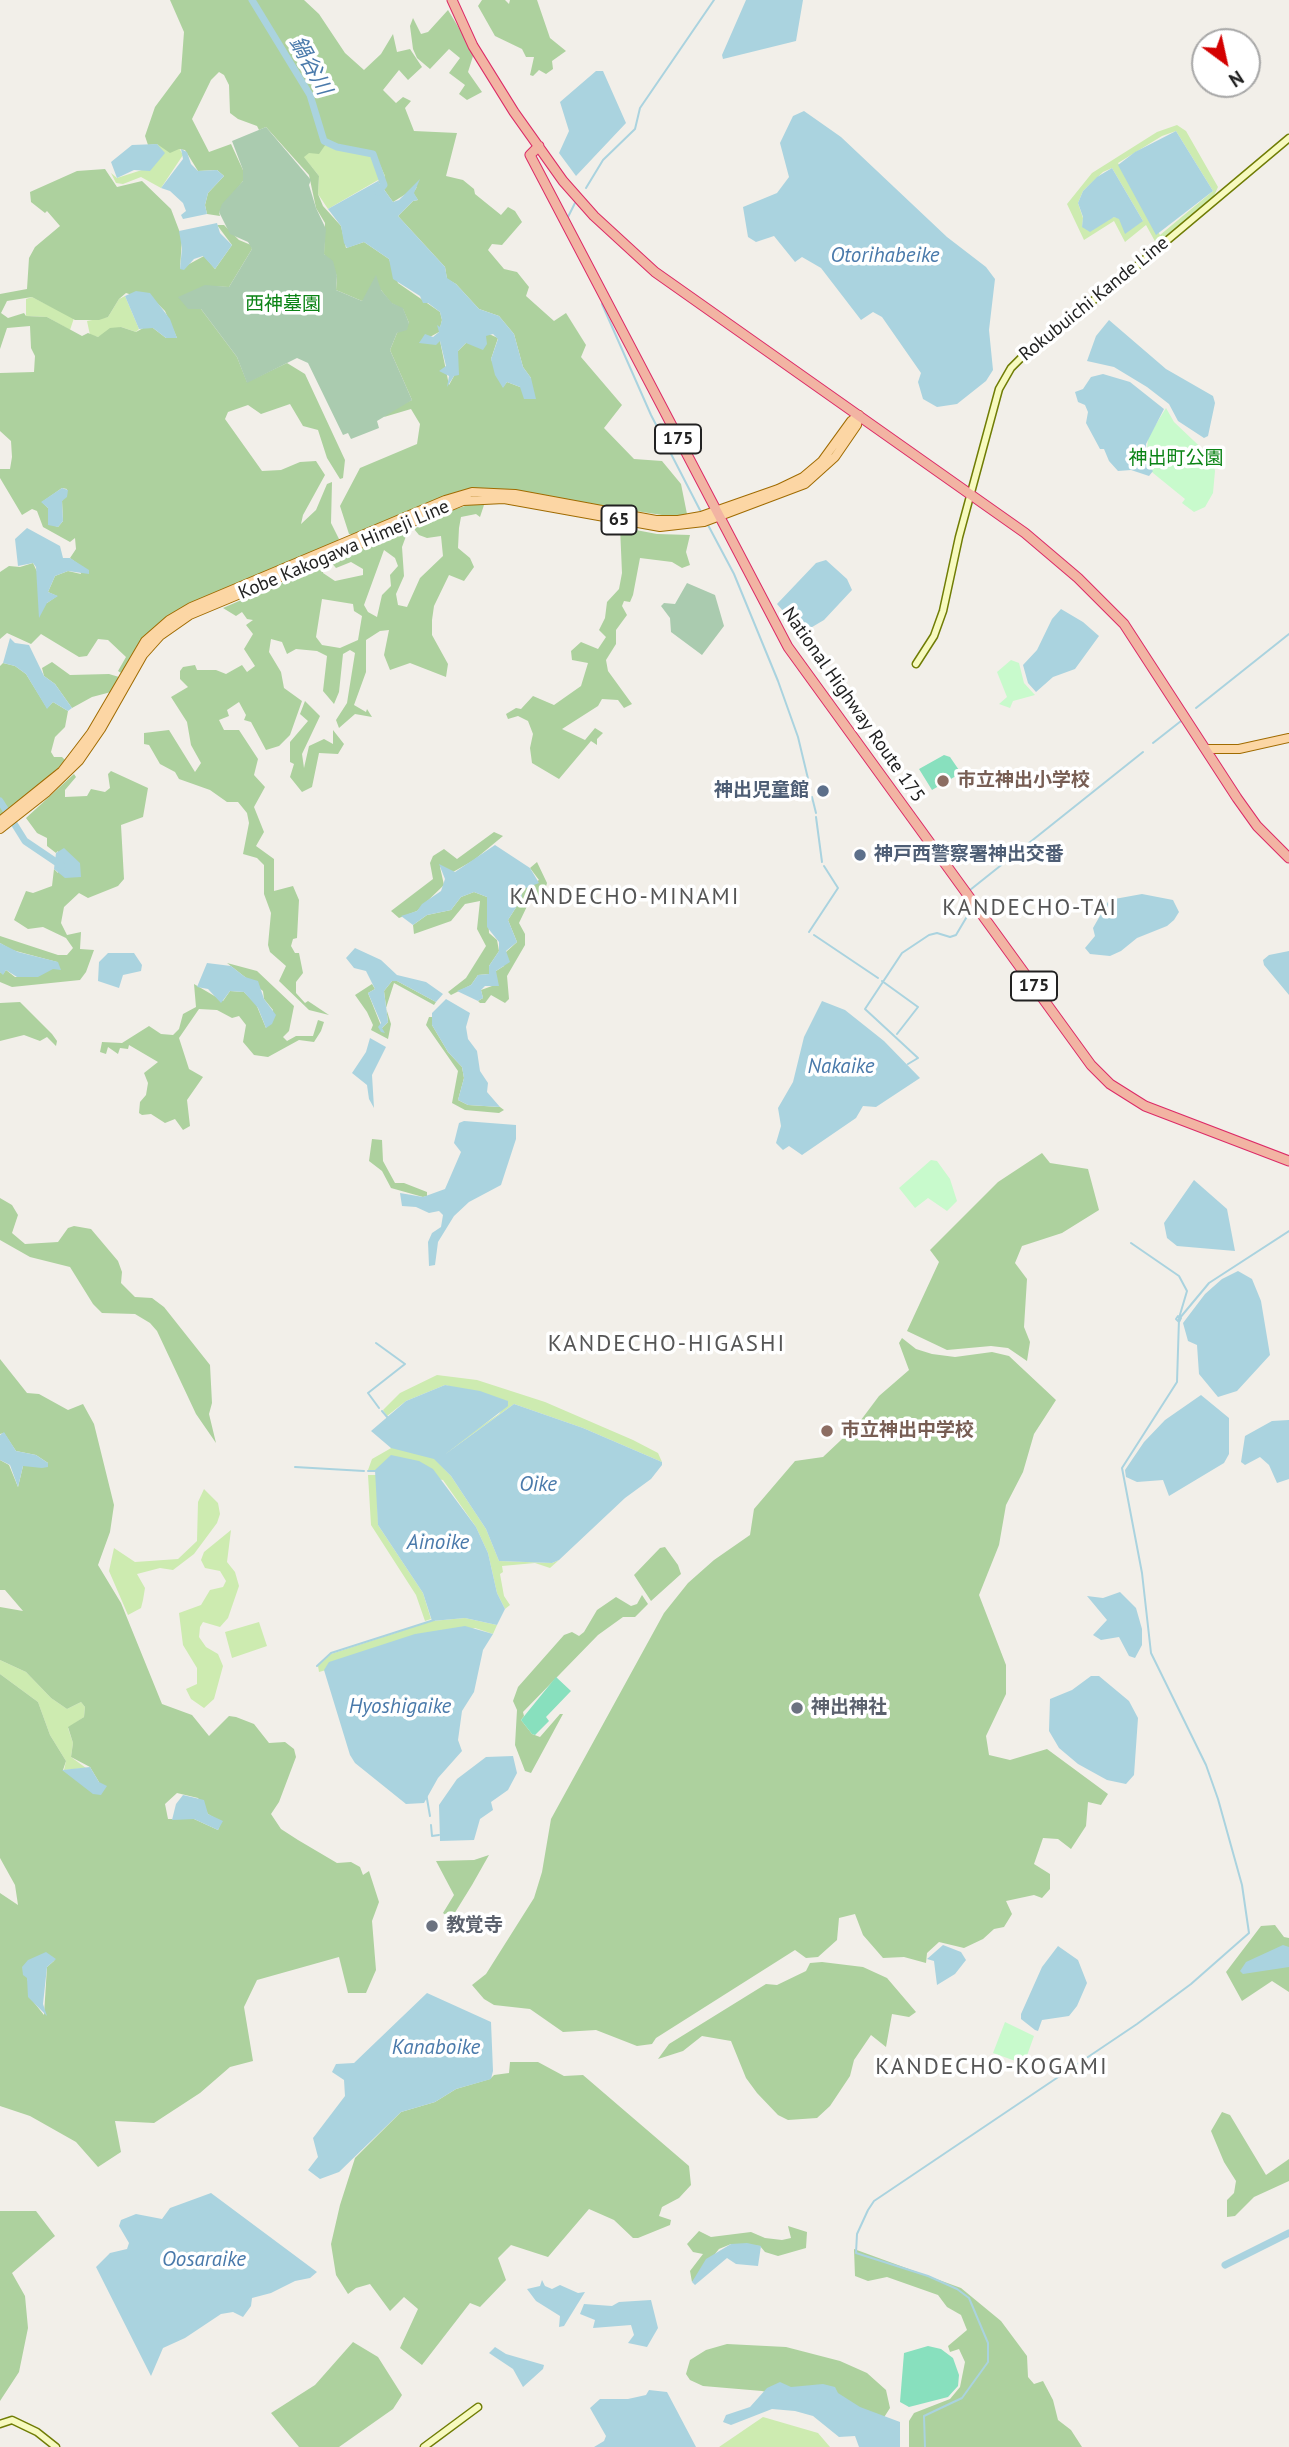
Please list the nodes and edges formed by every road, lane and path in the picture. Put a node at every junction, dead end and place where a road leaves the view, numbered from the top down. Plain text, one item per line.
1 (452, 0) edge
2 (1289, 138) edge
3 (539, 146) junction
4 (859, 415) junction
5 (971, 495) junction
6 (716, 514) junction
7 (916, 664) dead end
8 (1289, 738) edge
9 (1206, 749) junction
10 (0, 821) edge
11 (0, 829) edge
12 (1289, 858) edge
13 (1289, 1161) edge
14 (478, 2407) dead end
15 (0, 2424) edge
16 (56, 2447) edge
17 (424, 2447) edge

1 - 3 highway
2 - 5 main road, Rokubuichi Kande Line
3 - 4 highway
3 - 6 highway, National Highway Route 175 / 175
4 - 5 highway
4 - 6 main road, Kobe Kakogawa Himeji Line / 65
5 - 7 main road, Rokubuichi Kande Line
5 - 9 highway
6 - 10 main road, Kobe Kakogawa Himeji Line / 65
6 - 11 main road, Kobe Kakogawa Himeji Line / 65
6 - 13 highway, National Highway Route 175 / 175
8 - 9 main road
9 - 12 highway
14 - 17 main road
15 - 16 main road

